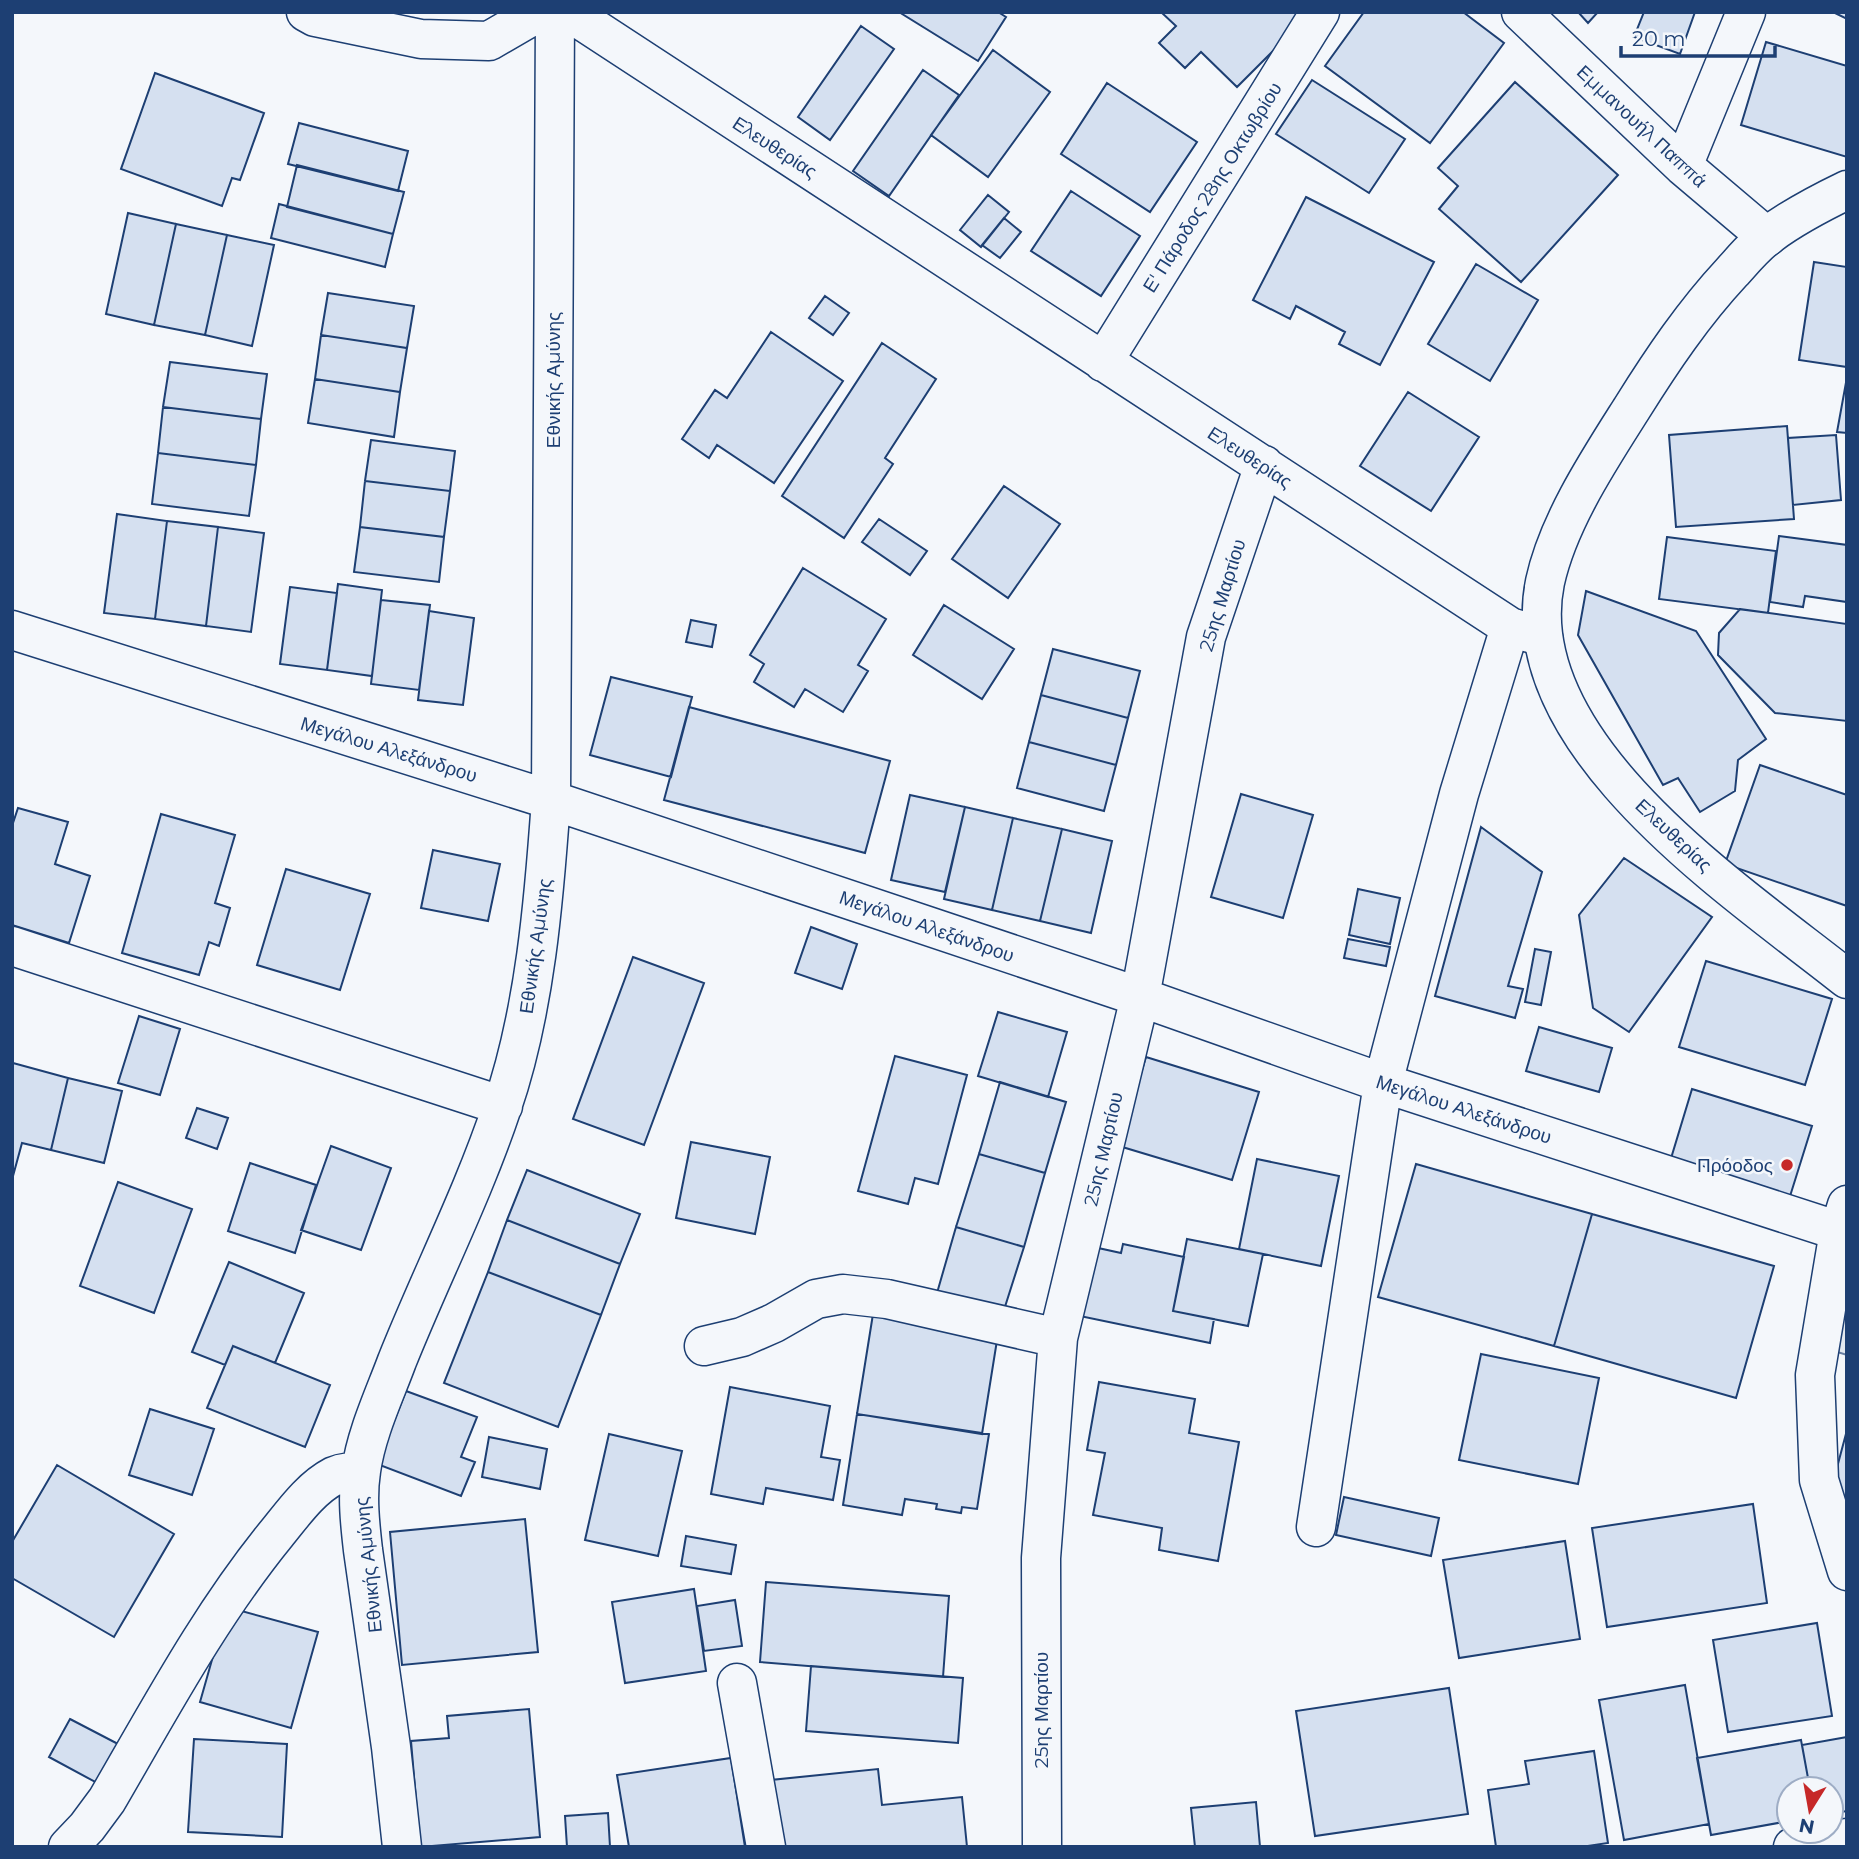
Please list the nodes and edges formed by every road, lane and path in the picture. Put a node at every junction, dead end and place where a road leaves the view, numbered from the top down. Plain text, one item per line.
1 (306, 12) edge
2 (539, 12) edge
3 (555, 12) edge
4 (569, 12) edge
5 (1320, 12) edge
6 (1521, 12) edge
7 (1746, 12) edge
8 (1683, 166) junction
9 (1847, 190) edge
10 (1767, 237) junction
11 (1103, 362) junction
12 (1264, 466) junction
13 (12, 630) edge
14 (1526, 632) junction
15 (551, 800) junction
16 (12, 946) edge
17 (1847, 979) edge
18 (1140, 997) junction
19 (1384, 1083) junction
20 (503, 1105) junction
21 (1843, 1218) edge
22 (1058, 1338) junction
23 (704, 1346) dead end
24 (1831, 1379) edge
25 (361, 1472) junction
26 (1316, 1527) dead end
27 (1847, 1571) edge
28 (737, 1683) dead end
29 (1847, 1838) edge
30 (68, 1847) edge
31 (402, 1847) edge
32 (766, 1847) edge
33 (1042, 1847) edge
34 (1793, 1847) edge

1 - 2 street
3 - 15 street, Εθνικής Αμύνης
4 - 11 street, Ελευθερίας
5 - 11 street, Ε' Πάροδος 28ης Οκτωβρίου
6 - 8 street, Εμμανουήλ Παππά
7 - 8 street
8 - 10 street, Εμμανουήλ Παππά
9 - 10 street
10 - 14 street
11 - 12 street, Ελευθερίας
12 - 14 street, Ελευθερίας
12 - 18 street, 25ης Μαρτίου
13 - 15 street, Μεγάλου Αλεξάνδρου
14 - 17 street, Ελευθερίας
14 - 19 street
15 - 18 street, Μεγάλου Αλεξάνδρου
15 - 20 street, Εθνικής Αμύνης
16 - 20 street
18 - 19 street, Μεγάλου Αλεξάνδρου
18 - 22 street, 25ης Μαρτίου
19 - 21 street, Μεγάλου Αλεξάνδρου
19 - 26 street
20 - 25 street, Εθνικής Αμύνης
21 - 24 street
22 - 23 street
22 - 33 street, 25ης Μαρτίου
24 - 27 street
25 - 30 street
25 - 31 street, Εθνικής Αμύνης
28 - 32 street
29 - 34 street

